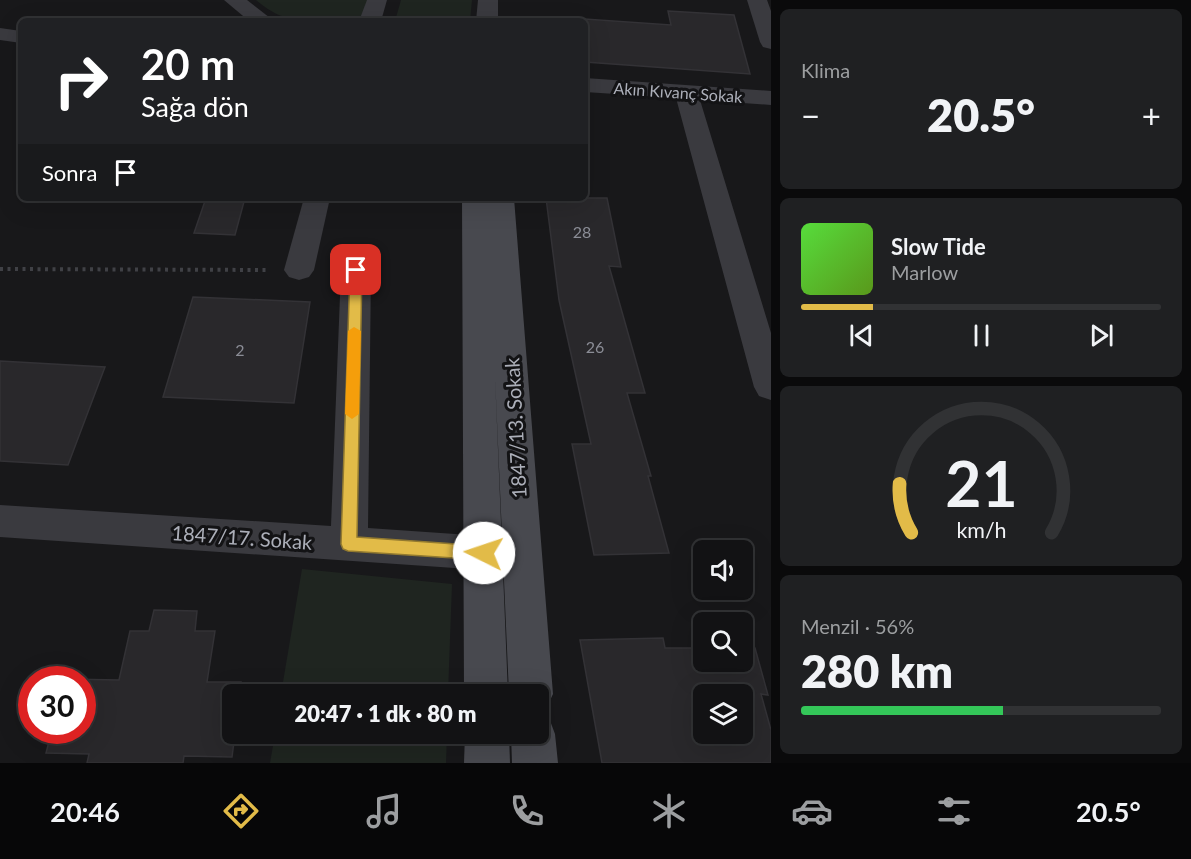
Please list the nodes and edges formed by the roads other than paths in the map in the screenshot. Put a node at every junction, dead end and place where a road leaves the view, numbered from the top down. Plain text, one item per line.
1 (221, 0) edge
2 (234, 0) edge
3 (377, 0) edge
4 (488, 0) edge
5 (757, 0) edge
6 (231, 18) edge
7 (259, 18) edge
8 (371, 18) edge
9 (487, 18) edge
10 (0, 34) edge
11 (18, 36) edge
12 (771, 42) edge
13 (588, 85) edge
14 (686, 93) junction
15 (771, 98) edge
16 (316, 201) edge
17 (475, 201) edge
18 (501, 201) edge
19 (299, 270) road end
20 (356, 270) dead end
21 (771, 387) edge
22 (0, 521) edge
23 (348, 544) junction
24 (484, 553) junction
25 (486, 684) edge
26 (530, 684) edge
27 (487, 744) edge
28 (534, 744) edge
29 (487, 763) edge
30 (535, 763) edge

1 - 6 street
2 - 7 street
3 - 8 street
4 - 9 street
5 - 12 street
10 - 11 street
13 - 14 street, Akın Kıvanç Sokak
14 - 15 street, Akın Kıvanç Sokak
14 - 21 street
16 - 19 street
17 - 24 main road, 1847/13. Sokak
18 - 26 main road, 1847/13. Sokak
20 - 23 street
22 - 23 street, 1847/17. Sokak
23 - 24 street, 1847/17. Sokak
24 - 25 main road, 1847/13. Sokak
27 - 29 main road
28 - 30 main road

